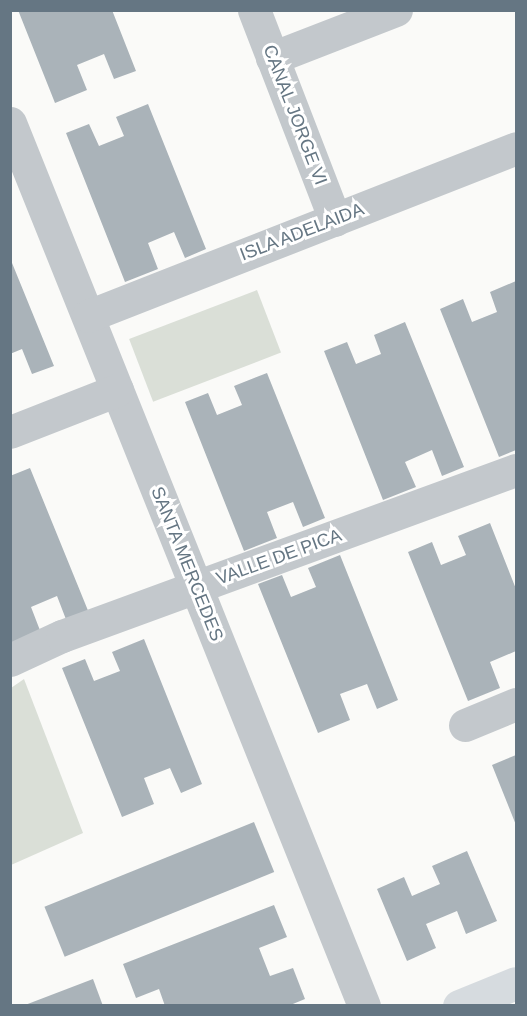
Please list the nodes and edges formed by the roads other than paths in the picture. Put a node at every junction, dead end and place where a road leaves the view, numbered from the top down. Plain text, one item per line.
1 (254, 10) edge
2 (396, 10) edge
3 (272, 58) junction
4 (10, 123) edge
5 (516, 148) edge
6 (335, 220) junction
7 (88, 316) junction
8 (117, 390) junction
9 (10, 432) edge
10 (516, 470) edge
11 (196, 587) junction
12 (10, 660) edge
13 (516, 704) edge
14 (465, 725) dead end
15 (516, 983) edge
16 (364, 1005) edge
17 (459, 1005) edge

1 - 3 street, CANAL JORGE VI
2 - 3 street
3 - 6 street, CANAL JORGE VI
4 - 7 street, SANTA MERCEDES
5 - 6 street, ISLA ADELAIDA
6 - 7 street, ISLA ADELAIDA
7 - 8 street, SANTA MERCEDES
8 - 9 street
8 - 11 street, SANTA MERCEDES
10 - 11 street, VALLE DE PICA
11 - 12 street, VALLE DE PICA
11 - 16 street, SANTA MERCEDES
13 - 14 street
15 - 17 main road

